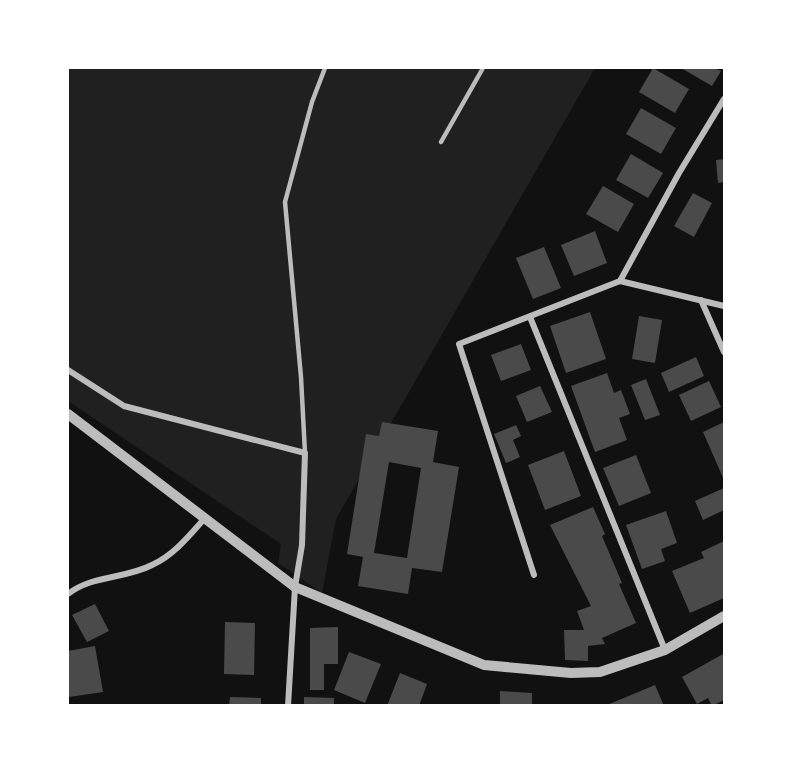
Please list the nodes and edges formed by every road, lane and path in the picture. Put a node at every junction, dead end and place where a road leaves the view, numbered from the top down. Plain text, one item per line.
1 (325, 68) edge
2 (483, 68) edge
3 (724, 99) edge
4 (441, 142) dead end
5 (620, 281) junction
6 (701, 300) junction
7 (724, 306) edge
8 (530, 317) junction
9 (724, 352) edge
10 (68, 370) edge
11 (68, 414) edge
12 (305, 453) junction
13 (205, 518) junction
14 (534, 575) dead end
15 (295, 587) junction
16 (68, 594) edge
17 (724, 616) edge
18 (665, 650) junction
19 (288, 705) edge

1 - 12 lane
2 - 4 lane
3 - 5 street
5 - 6 street
5 - 8 street
6 - 7 street
6 - 9 street
8 - 14 street
8 - 18 street
10 - 12 street
11 - 13 street
12 - 15 street
13 - 15 street
13 - 16 street
15 - 18 street
15 - 19 street
17 - 18 street

